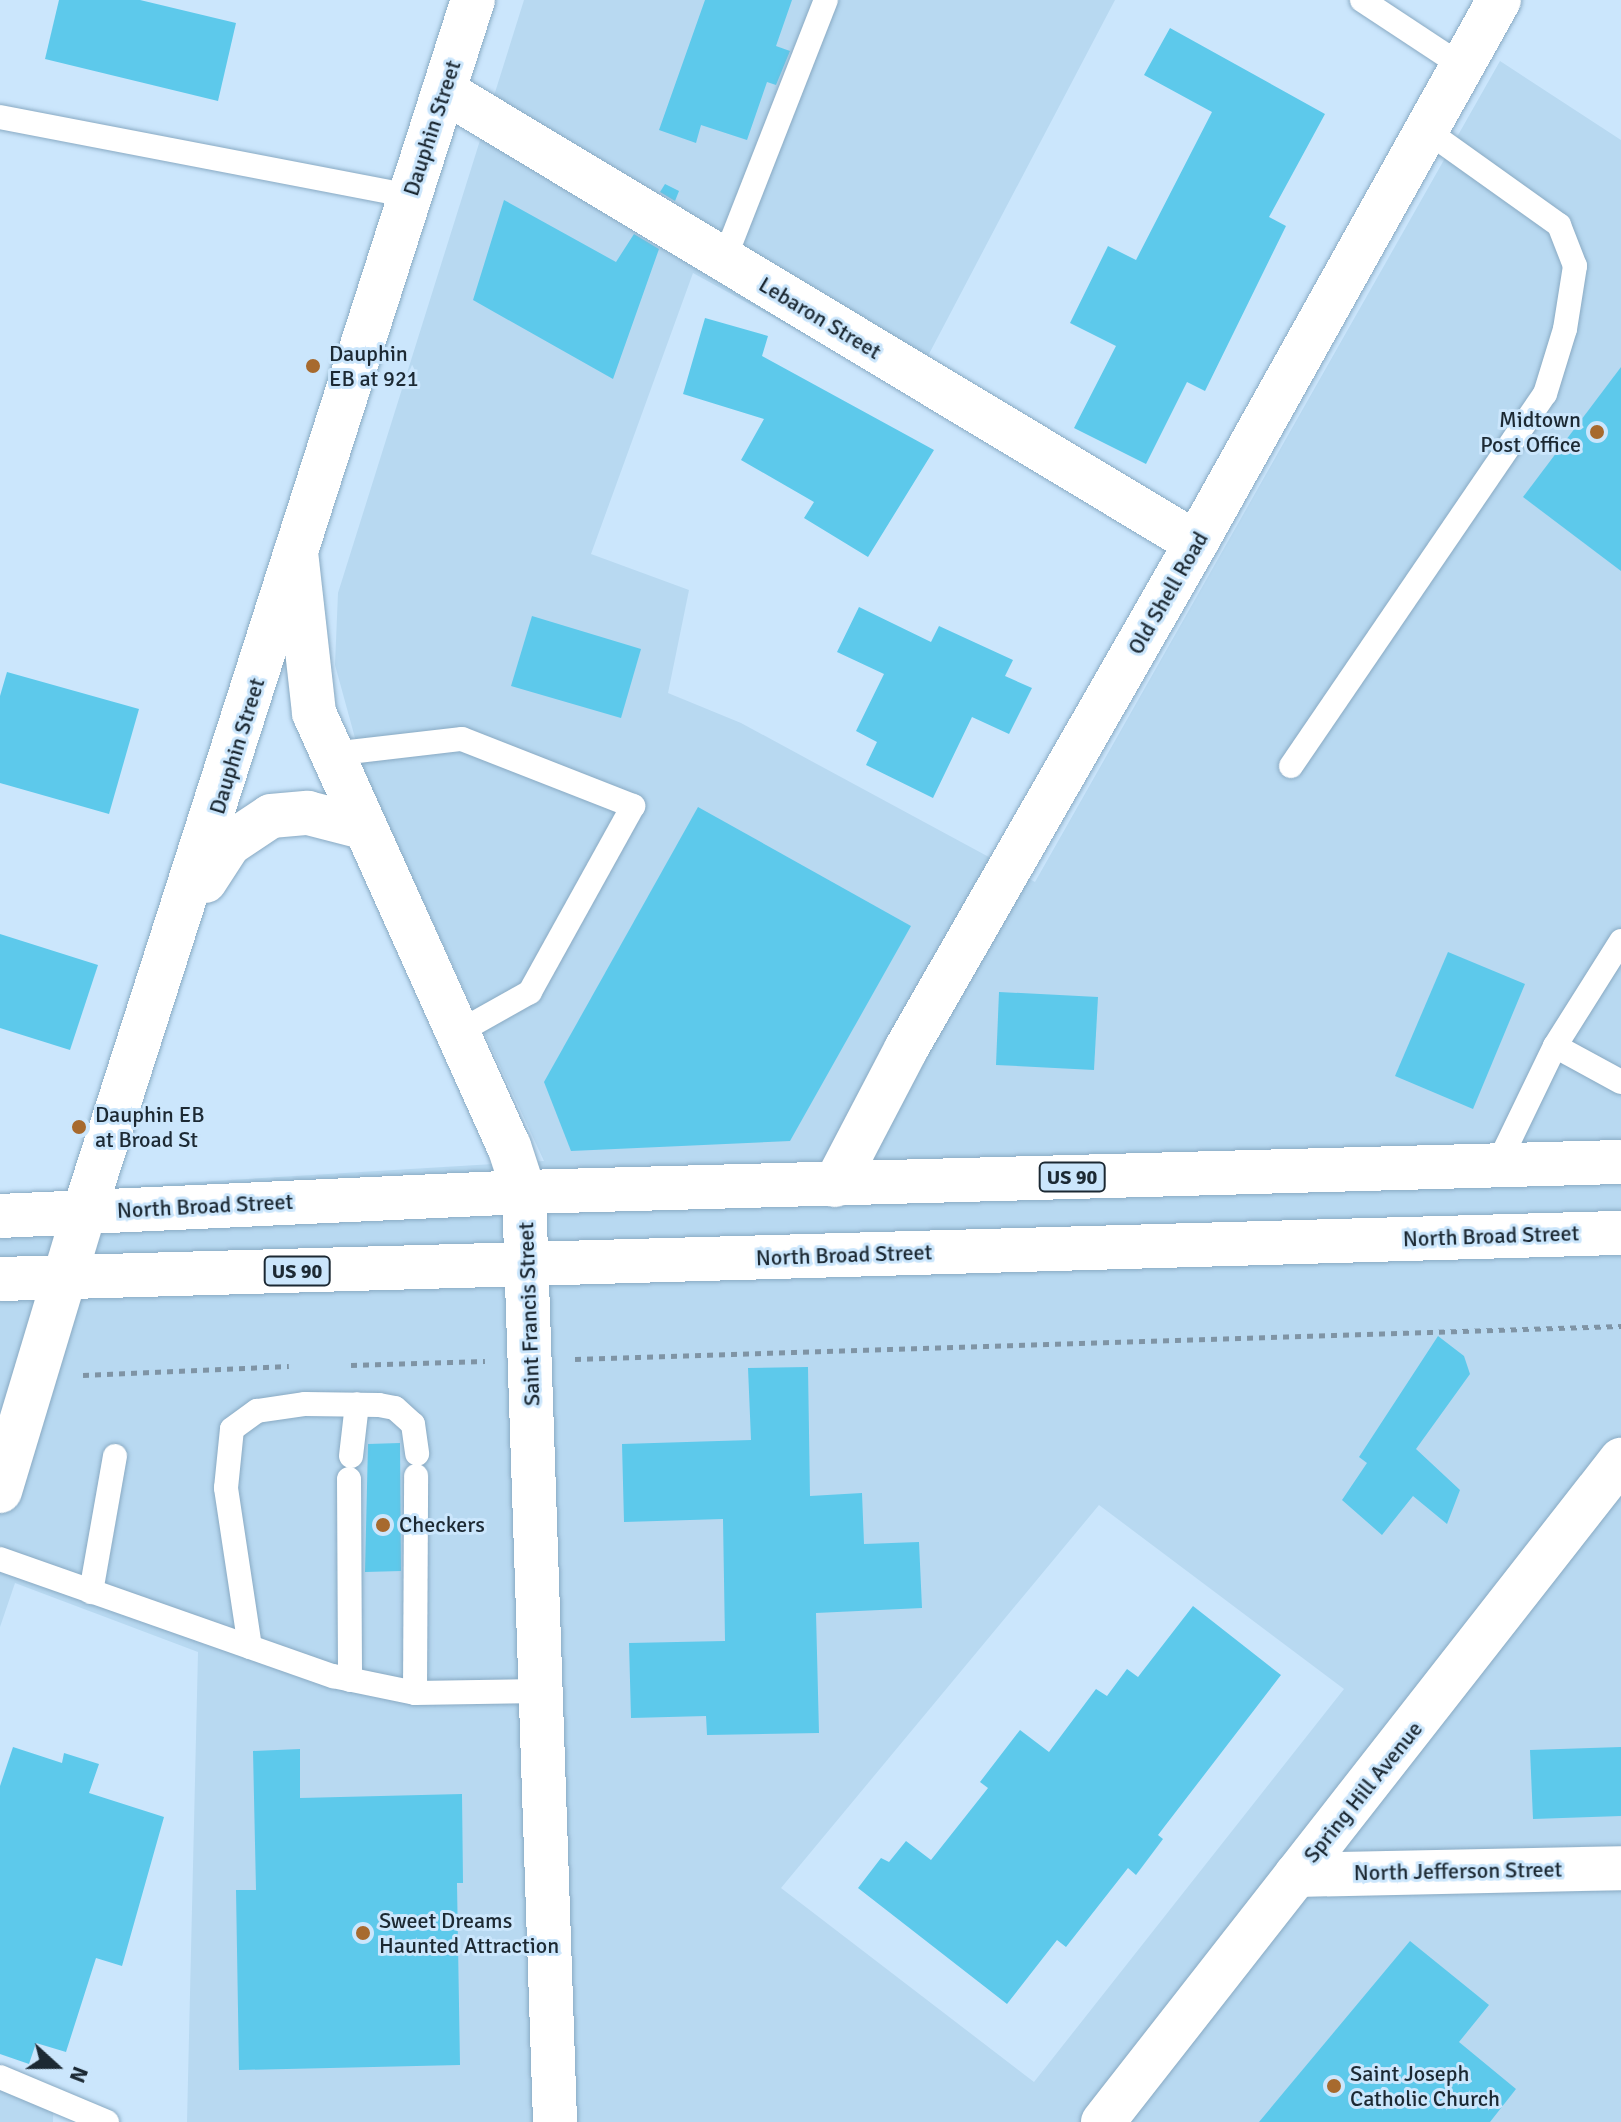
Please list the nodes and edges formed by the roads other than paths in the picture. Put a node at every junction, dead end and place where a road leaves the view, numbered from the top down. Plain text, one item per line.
1 (473, 0) edge
2 (826, 0) edge
3 (1362, 0) edge
4 (1499, 0) edge
5 (1462, 66) junction
6 (444, 91) junction
7 (0, 117) edge
8 (1426, 130) junction
9 (410, 196) junction
10 (724, 260) junction
11 (1196, 543) junction
12 (296, 552) junction
13 (332, 754) junction
14 (1291, 766) dead end
15 (363, 827) junction
16 (179, 922) junction
17 (1621, 941) edge
18 (1605, 995) dead end
19 (457, 1033) junction
20 (1561, 1036) junction
21 (1621, 1082) edge
22 (1621, 1162) edge
23 (1497, 1166) junction
24 (835, 1185) junction
25 (524, 1192) junction
26 (84, 1212) junction
27 (0, 1216) edge
28 (1621, 1233) edge
29 (528, 1264) junction
30 (66, 1275) junction
31 (0, 1279) edge
32 (357, 1404) junction
33 (115, 1456) dead end
34 (1621, 1460) edge
35 (0, 1491) edge
36 (0, 1559) edge
37 (91, 1592) junction
38 (250, 1647) junction
39 (350, 1680) junction
40 (541, 1691) junction
41 (415, 1693) junction
42 (1621, 1868) edge
43 (1296, 1875) junction
44 (0, 2077) edge
45 (107, 2122) edge
46 (555, 2122) edge
47 (1103, 2122) edge

1 - 6 main road, Dauphin Street
2 - 10 lane
3 - 5 lane
4 - 5 main road, Old Shell Road
5 - 8 main road, Old Shell Road
6 - 9 main road, Dauphin Street
6 - 10 main road, Lebaron Street
7 - 9 lane
8 - 11 main road, Old Shell Road
8 - 14 lane
9 - 12 main road, Dauphin Street
10 - 11 main road, Lebaron Street
11 - 24 main road, Old Shell Road
12 - 13 main road, Saint Francis Street
12 - 16 main road, Dauphin Street
13 - 15 main road, Saint Francis Street
13 - 19 lane
15 - 16 main road
15 - 19 main road, Saint Francis Street
16 - 26 main road, Dauphin Street
17 - 20 lane
18 - 20 lane
19 - 25 main road, Saint Francis Street
20 - 21 lane
20 - 23 lane
22 - 23 main road, North Broad Street / US 90
23 - 24 main road, North Broad Street / US 90
24 - 25 main road, North Broad Street / US 90
25 - 26 main road, North Broad Street / US 90
25 - 29 main road, Saint Francis Street
26 - 27 main road, US 90
26 - 30 main road, Dauphin Street
28 - 29 main road, North Broad Street / US 90
29 - 30 main road, North Broad Street / US 90
29 - 40 main road, Saint Francis Street
30 - 31 main road, US 90
30 - 35 main road, Dauphin Street
32 - 38 lane
32 - 39 lane
32 - 41 lane
33 - 37 lane
34 - 43 main road, Spring Hill Avenue
36 - 37 lane
37 - 38 lane
38 - 39 lane
39 - 41 lane
40 - 41 lane
40 - 46 main road, Saint Francis Street
42 - 43 main road, North Jefferson Street
43 - 47 main road, Spring Hill Avenue
44 - 45 lane

